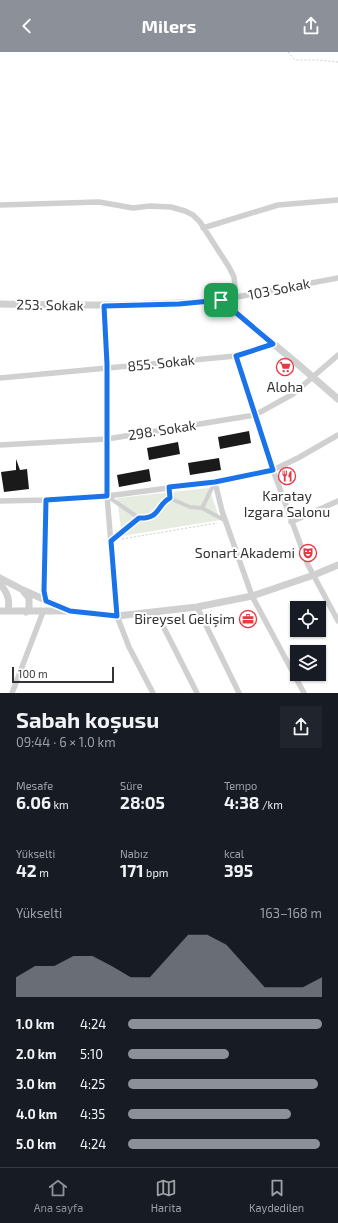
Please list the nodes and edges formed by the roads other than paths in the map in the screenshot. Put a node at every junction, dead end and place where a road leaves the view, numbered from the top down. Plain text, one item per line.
1 (338, 200) edge
2 (0, 205) edge
3 (203, 228) junction
4 (338, 278) edge
5 (221, 300) junction
6 (0, 304) edge
7 (104, 306) junction
8 (273, 344) junction
9 (338, 355) edge
10 (236, 356) junction
11 (106, 368) junction
12 (313, 377) junction
13 (0, 378) edge
14 (338, 399) edge
15 (256, 415) junction
16 (338, 435) edge
17 (107, 439) junction
18 (0, 445) edge
19 (273, 470) junction
20 (215, 482) junction
21 (169, 487) junction
22 (107, 496) junction
23 (170, 498) junction
24 (46, 500) junction
25 (0, 501) edge
26 (338, 501) edge
27 (202, 508) junction
28 (139, 518) junction
29 (226, 522) junction
30 (291, 522) junction
31 (111, 541) junction
32 (338, 566) edge
33 (314, 575) junction
34 (0, 578) edge
35 (0, 584) edge
36 (23, 590) junction
37 (252, 596) junction
38 (46, 601) junction
39 (197, 607) junction
40 (4, 611) edge
41 (70, 611) junction
42 (26, 612) junction
43 (43, 612) junction
44 (156, 612) junction
45 (117, 616) junction
46 (338, 621) edge
47 (12, 693) edge
48 (153, 693) edge
49 (197, 693) edge
50 (239, 693) edge
51 (304, 693) edge

1 - 3 street
2 - 3 street
3 - 5 street
4 - 5 street, 103 Sokak
5 - 7 street, 253. Sokak
5 - 8 street
6 - 7 street, 253. Sokak
7 - 11 street
8 - 10 street, 855. Sokak
8 - 12 street
9 - 12 street, 298. Sokak
10 - 11 street, 855. Sokak
10 - 15 street
11 - 13 street, 855. Sokak
11 - 17 street
12 - 14 street
12 - 15 street, 298. Sokak
15 - 17 street, 298. Sokak
15 - 19 street
16 - 19 street
17 - 18 street, 298. Sokak
17 - 22 street
19 - 20 street
19 - 30 street
20 - 21 street
20 - 27 street
20 - 29 street
21 - 22 street
21 - 23 street
22 - 24 street
22 - 28 street
22 - 31 street
23 - 27 street
23 - 28 street
24 - 25 street
24 - 38 street
26 - 30 street
27 - 29 street
28 - 31 street
29 - 37 street
30 - 33 street
31 - 45 street
32 - 33 street
33 - 37 street
33 - 46 street
34 - 36 street
35 - 40 street
36 - 38 street
36 - 42 street
37 - 39 street
37 - 51 street
38 - 41 street
39 - 44 street
39 - 50 street
40 - 42 street
41 - 43 street
41 - 45 street
42 - 43 street
43 - 47 street
44 - 45 street
44 - 49 street
45 - 48 street

